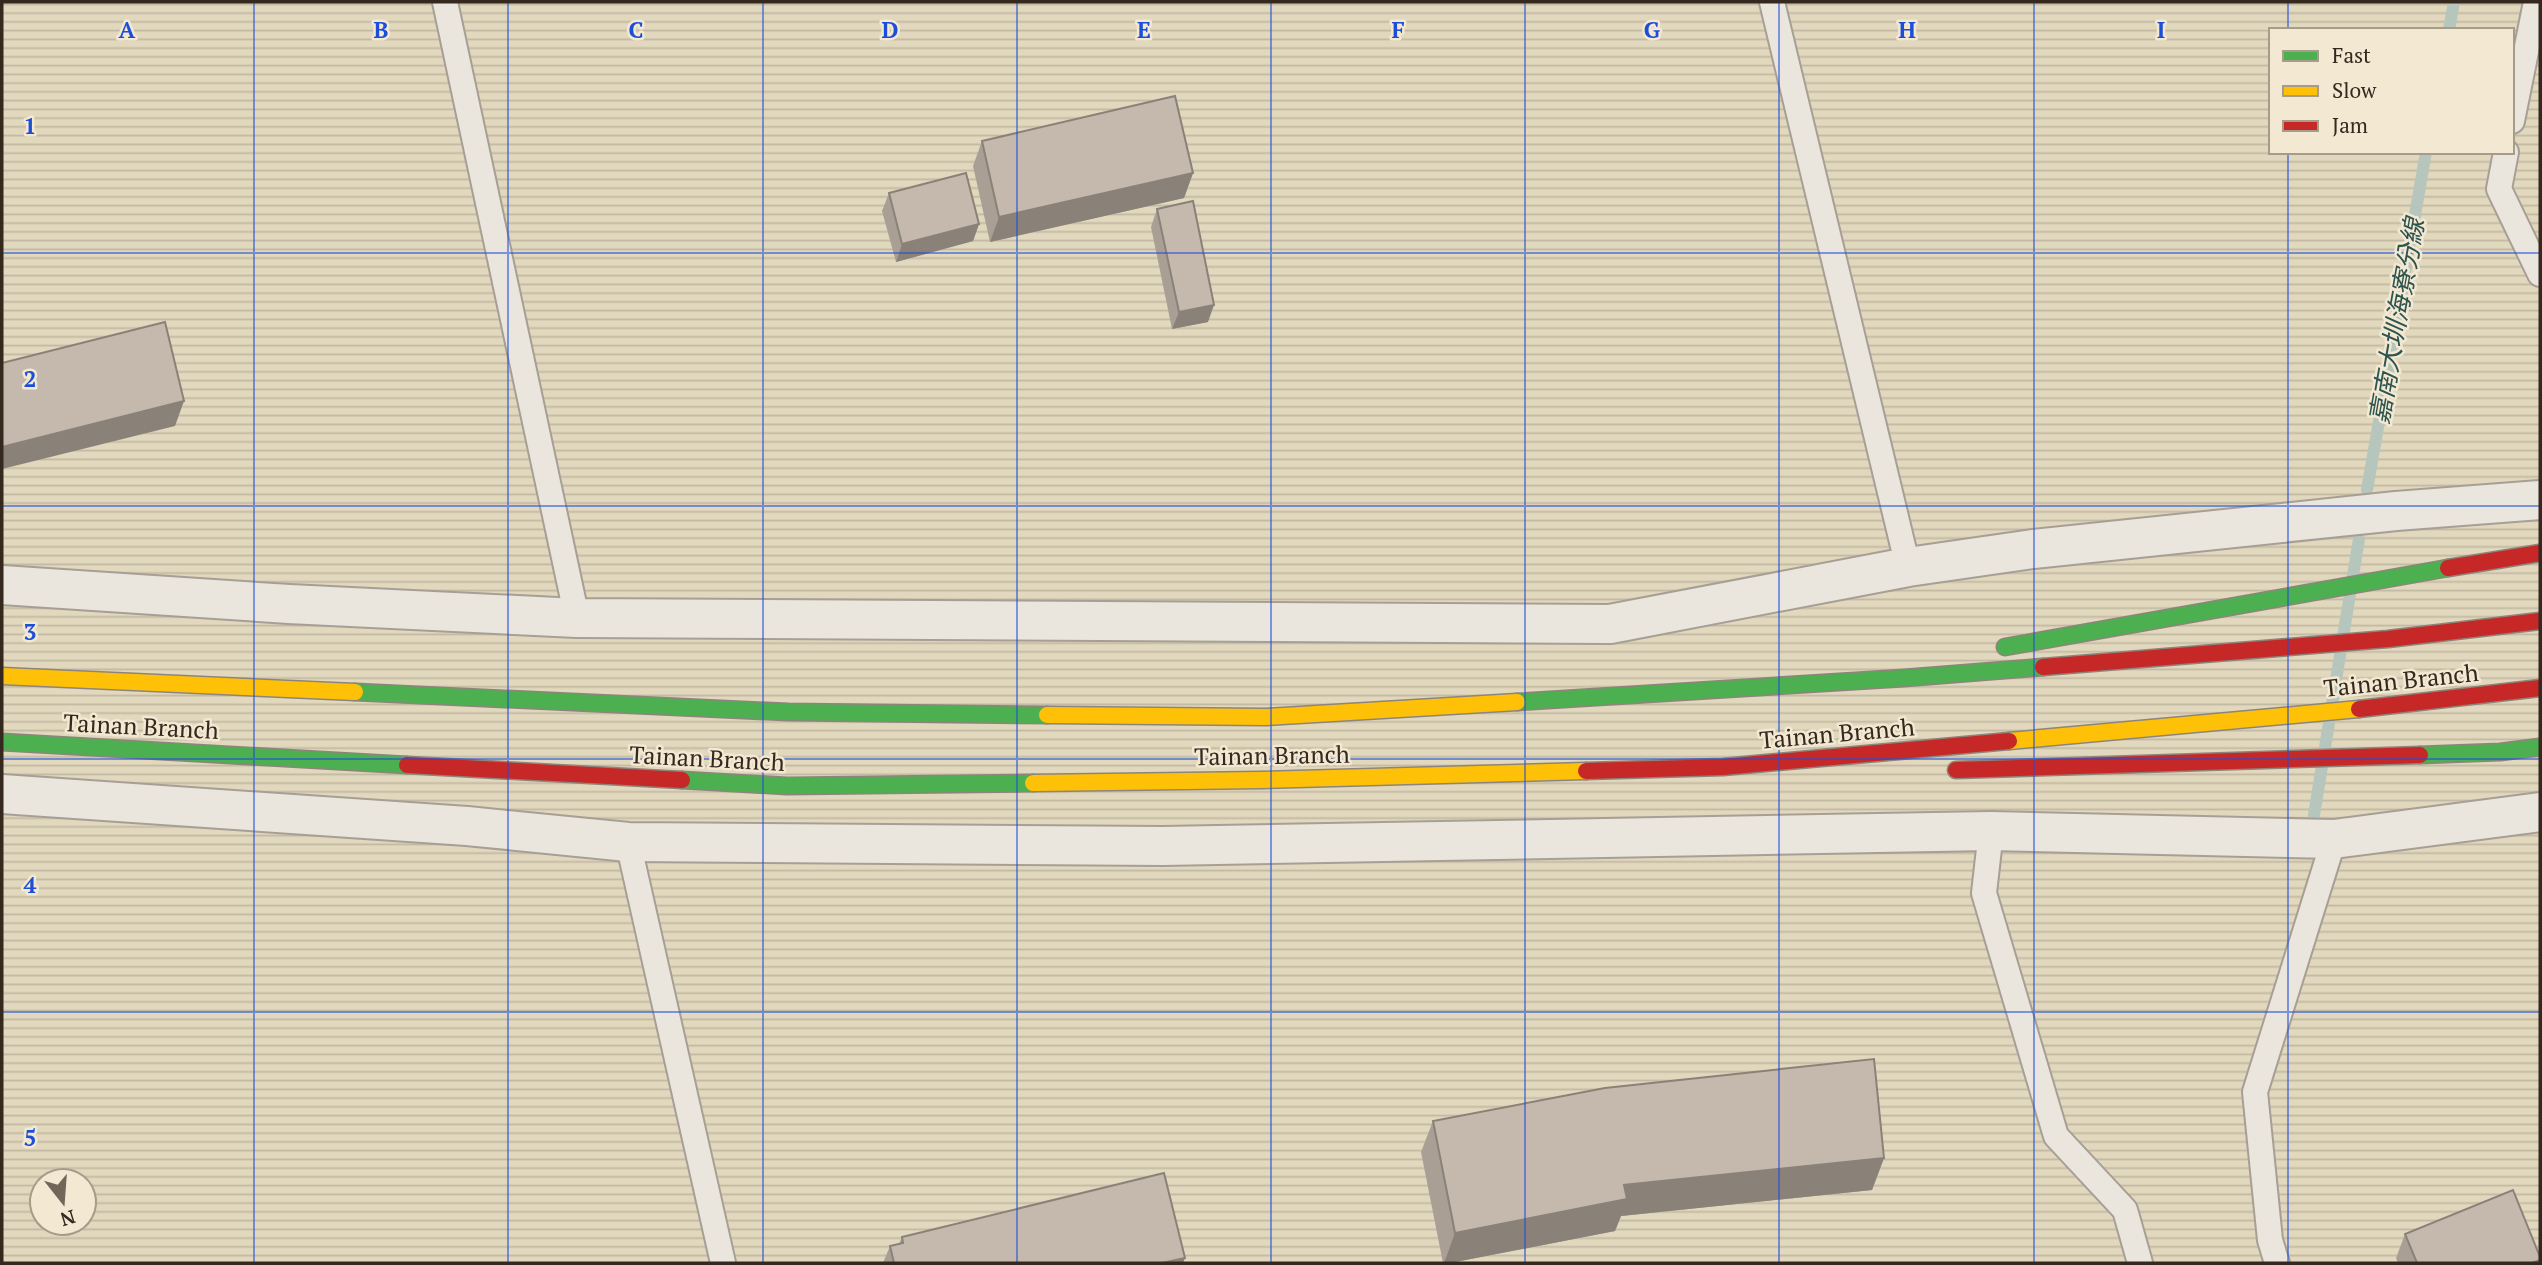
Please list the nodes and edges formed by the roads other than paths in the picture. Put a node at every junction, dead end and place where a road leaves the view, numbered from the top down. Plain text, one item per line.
1 (446, 2) edge
2 (1772, 2) edge
3 (2536, 2) edge
4 (2514, 111) edge
5 (2506, 154) edge
6 (2540, 274) edge
7 (2540, 500) edge
8 (2540, 553) edge
9 (1909, 567) junction
10 (2, 585) edge
11 (577, 618) junction
12 (2540, 621) edge
13 (1983, 650) dead end
14 (1916, 661) dead end
15 (2, 676) edge
16 (2540, 688) edge
17 (1727, 690) junction
18 (2, 742) edge
19 (2540, 747) edge
20 (1723, 767) junction
21 (1868, 770) dead end
22 (1934, 771) dead end
23 (2, 794) edge
24 (2540, 812) edge
25 (1991, 831) junction
26 (2334, 839) junction
27 (628, 842) junction
28 (723, 1263) edge
29 (2140, 1263) edge
30 (2277, 1263) edge

1 - 11 lane
2 - 9 lane
3 - 4 lane
5 - 6 lane
7 - 9 street
8 - 13 highway
9 - 11 street
10 - 11 street
12 - 17 highway, Tainan Branch
14 - 17 highway
15 - 17 highway, Tainan Branch
16 - 20 highway, Tainan Branch
18 - 20 highway, Tainan Branch
19 - 22 highway
20 - 21 highway
23 - 27 street
24 - 26 street
25 - 26 street
25 - 27 street
25 - 29 lane
26 - 30 lane
27 - 28 lane

